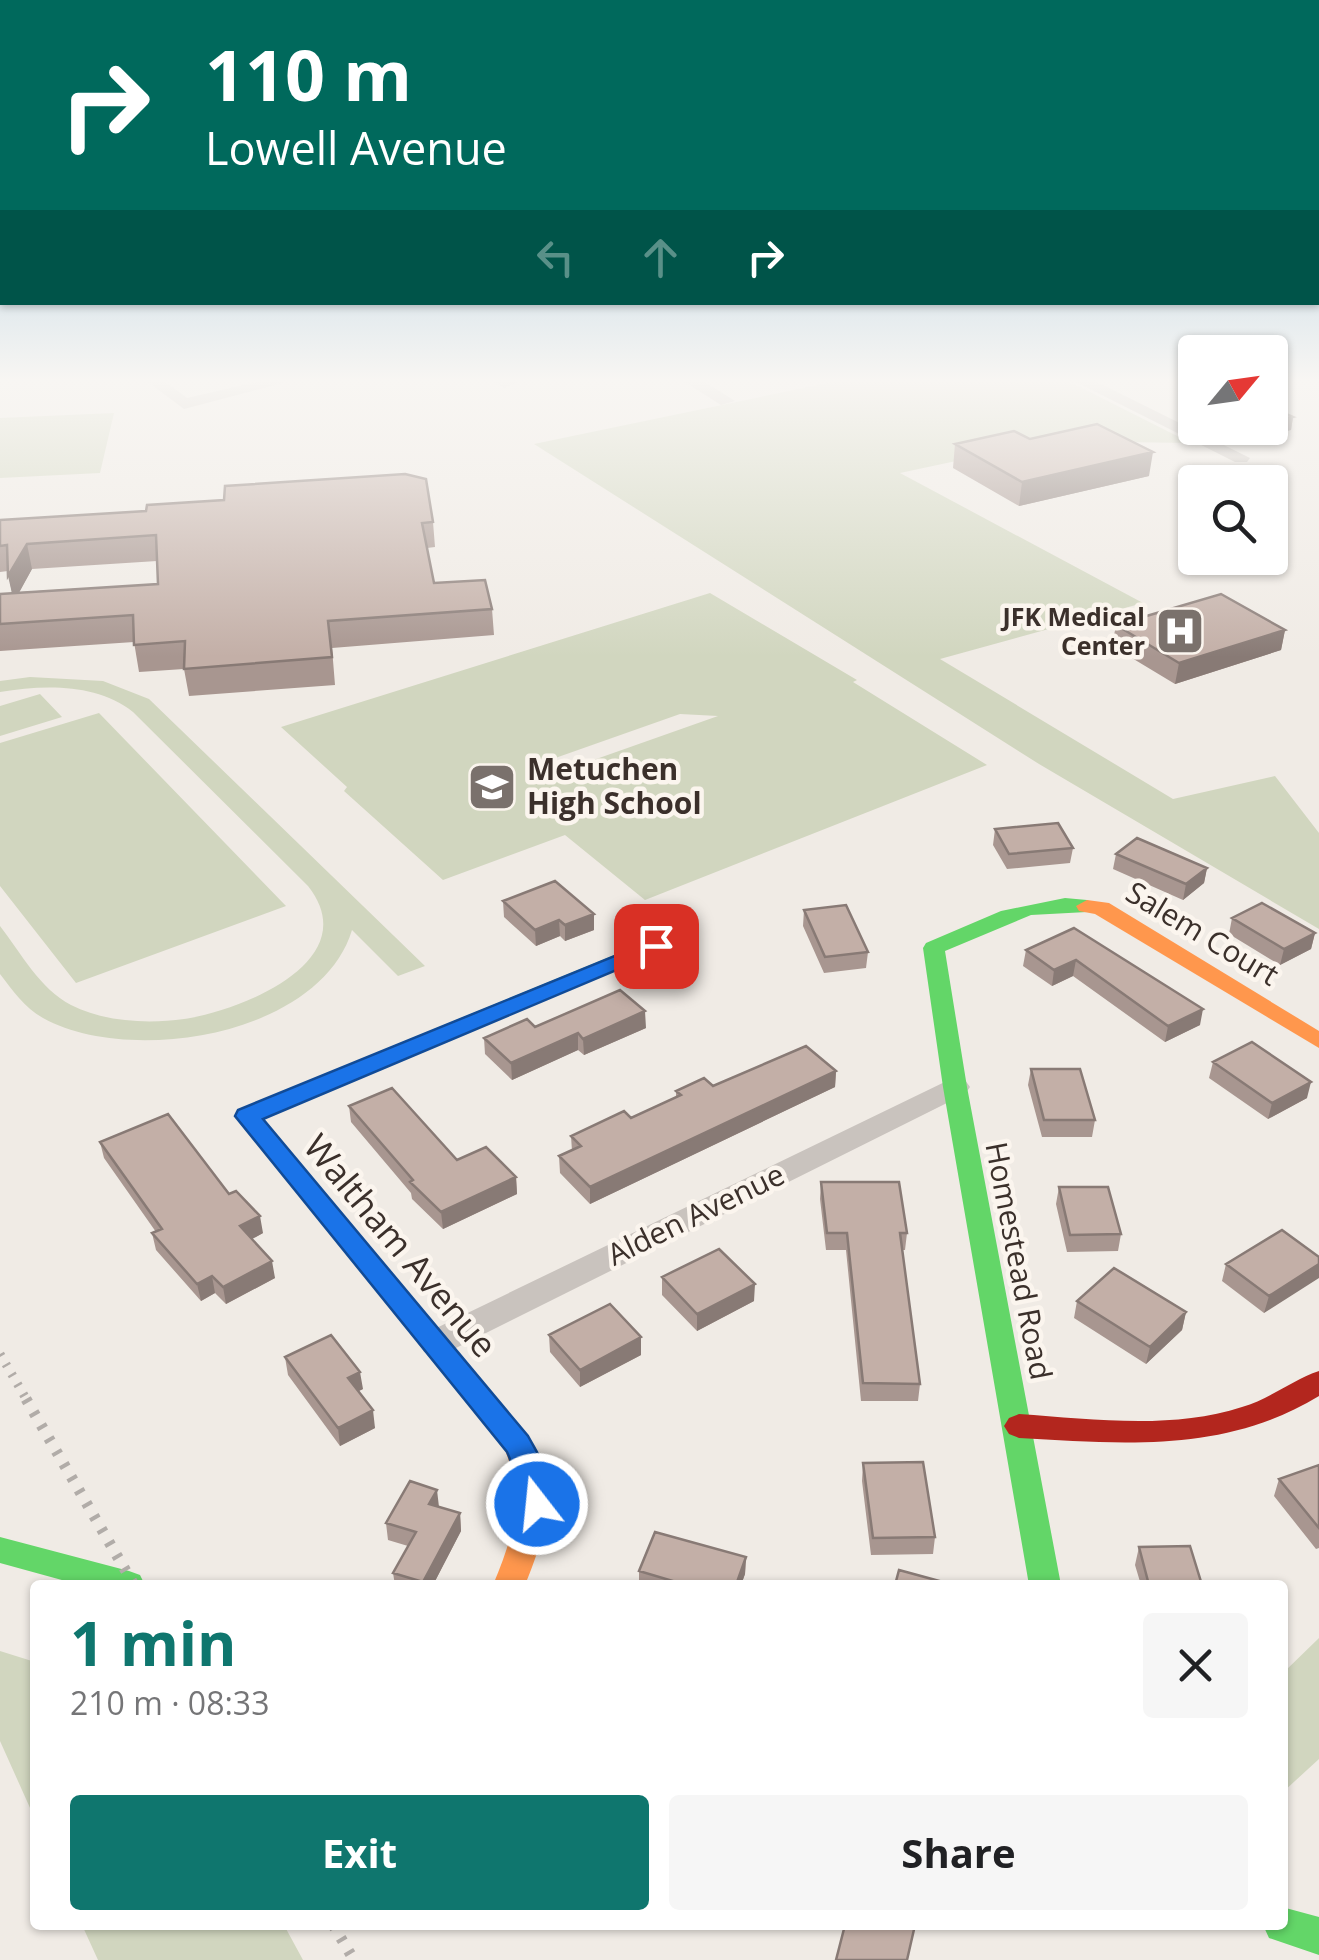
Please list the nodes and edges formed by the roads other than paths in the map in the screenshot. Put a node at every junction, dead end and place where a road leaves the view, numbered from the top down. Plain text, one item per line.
1 (656, 946) dead end
2 (934, 948) joint
3 (1319, 1042) edge
4 (955, 1087) junction
5 (436, 1344) junction
6 (1319, 1382) edge
7 (1019, 1426) junction
8 (0, 1550) edge
9 (111, 1580) edge
10 (511, 1580) edge
11 (1044, 1580) edge
12 (1288, 1927) edge
13 (1319, 1936) edge

1 - 5 street, Waltham Avenue
2 - 3 street, Salem Court
2 - 4 street, Homestead Road
4 - 5 street, Alden Avenue
4 - 7 street, Homestead Road
5 - 10 street, Waltham Avenue
6 - 7 street
7 - 11 street, Homestead Road
8 - 9 street
12 - 13 street

